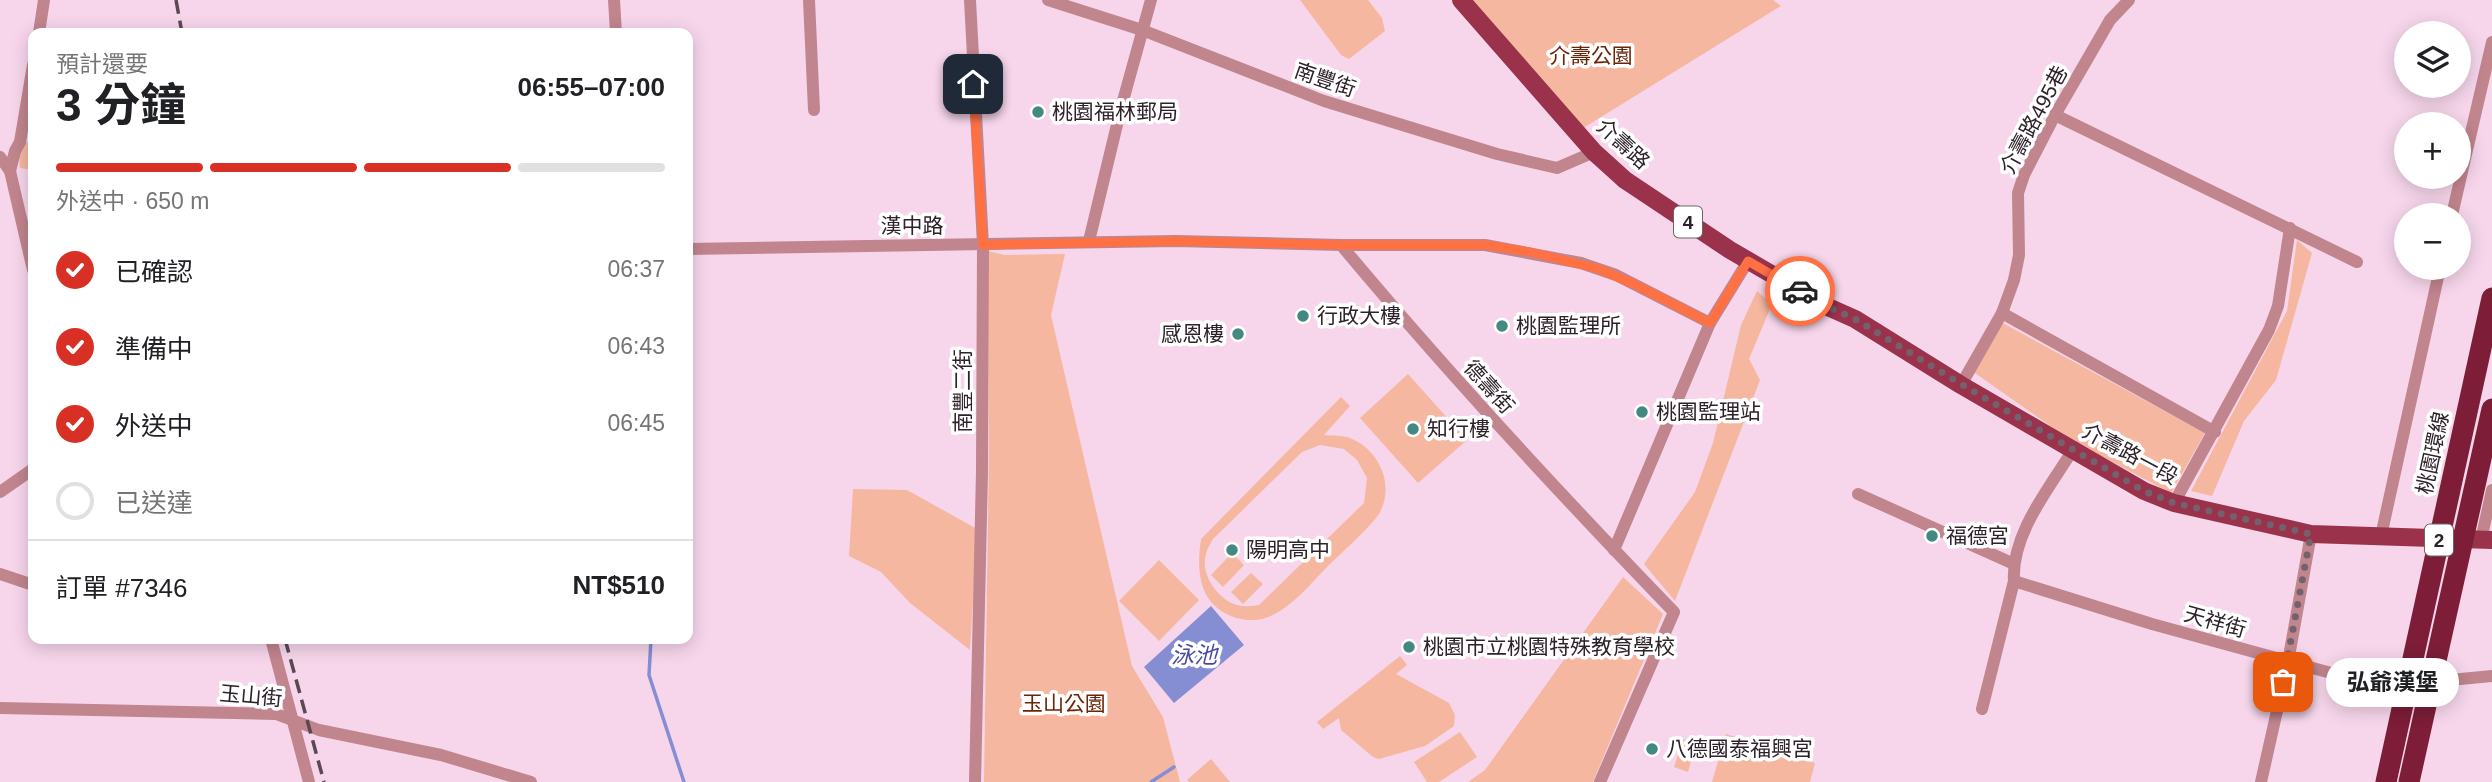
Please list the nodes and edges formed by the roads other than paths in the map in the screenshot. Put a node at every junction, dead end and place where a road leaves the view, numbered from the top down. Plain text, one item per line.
1 (44, 0) edge
2 (614, 0) edge
3 (809, 0) edge
4 (970, 0) edge
5 (1048, 0) edge
6 (1151, 0) edge
7 (1461, 0) edge
8 (2129, 0) edge
9 (40, 28) edge
10 (616, 28) edge
11 (1142, 30) junction
12 (2492, 42) edge
13 (28, 95) edge
14 (814, 110) dead end
15 (2055, 115) junction
16 (1594, 152) junction
17 (0, 157) edge
18 (10, 171) junction
19 (2455, 203) edge
20 (2290, 228) junction
21 (1089, 242) junction
22 (983, 245) junction
23 (1341, 245) junction
24 (28, 248) edge
25 (693, 248) edge
26 (1748, 261) junction
27 (2357, 262) dead end
28 (2437, 280) edge
29 (1787, 284) joint
30 (2492, 298) edge
31 (2002, 313) junction
32 (1710, 323) junction
33 (1961, 384) junction
34 (2492, 409) edge
35 (2215, 432) junction
36 (2073, 451) junction
37 (28, 472) edge
38 (2492, 490) edge
39 (0, 492) edge
40 (1858, 494) dead end
41 (2174, 503) junction
42 (2311, 534) junction
43 (2381, 536) junction
44 (2487, 540) edge
45 (1614, 550) junction
46 (2014, 564) junction
47 (0, 574) edge
48 (2014, 581) junction
49 (28, 583) edge
50 (272, 644) edge
51 (2288, 662) junction
52 (2492, 676) edge
53 (0, 708) edge
54 (1982, 709) dead end
55 (293, 719) junction
56 (309, 782) edge
57 (531, 782) edge
58 (975, 782) edge
59 (1600, 782) edge
60 (2261, 782) edge
61 (2386, 782) edge
62 (2409, 782) edge

1 - 9 street
2 - 10 street
3 - 14 street
4 - 22 street, 南豐二街
5 - 11 street, 南豐街
6 - 11 street
7 - 16 main road, 介壽路 / 4
8 - 15 street, 介壽路495巷
11 - 16 street, 南豐街
11 - 21 street
12 - 19 street
13 - 18 street
15 - 20 street
15 - 31 street, 介壽路495巷
16 - 26 main road, 介壽路 / 4
17 - 18 street
18 - 24 street
20 - 27 street
20 - 35 street
21 - 22 street, 漢中路
21 - 23 street, 漢中路
22 - 25 street, 漢中路
22 - 58 street, 南豐二街
23 - 32 street, 漢中路
23 - 45 street, 德壽街
26 - 29 main road, 介壽路 / 4
26 - 32 street
28 - 43 street
29 - 33 main road, 介壽路一段 / 4
30 - 61 highway, 桃園環線 / 2, bridge
31 - 33 street, 介壽路495巷
31 - 35 street
32 - 45 street
33 - 36 main road, 介壽路一段 / 4
34 - 62 highway, 2, bridge
35 - 41 street
36 - 41 main road, 介壽路一段 / 4
36 - 46 street
37 - 39 street
38 - 44 street
40 - 46 street
41 - 42 main road, 介壽路一段 / 4
42 - 43 main road, 介壽路一段 / 4
42 - 51 street
43 - 44 main road, 介壽路一段 / 4
45 - 59 street, 德壽街
46 - 48 street
47 - 49 street
48 - 51 street, 天祥街
48 - 54 street
50 - 55 street
51 - 52 street, 天祥街
51 - 60 street
53 - 55 street, 玉山街
55 - 56 street
55 - 57 street, 玉山街

